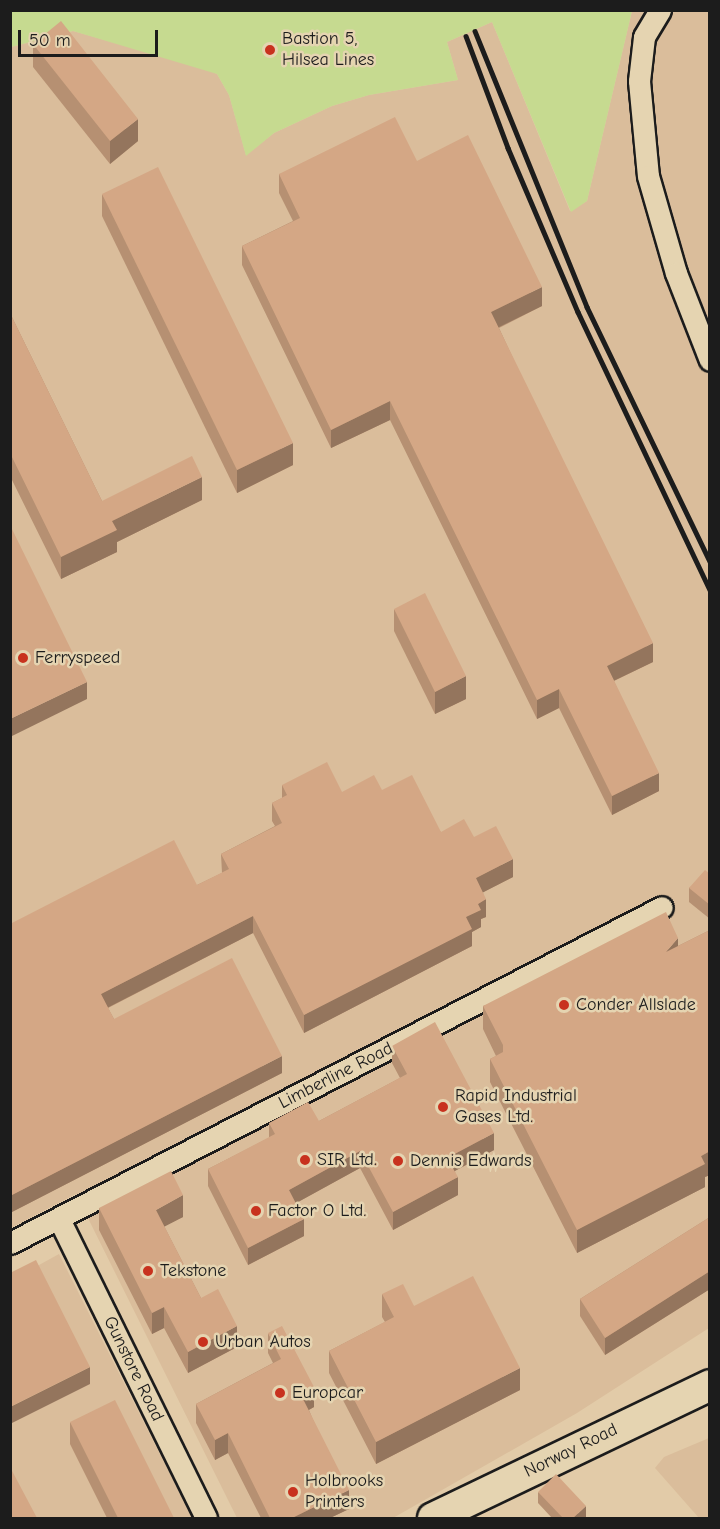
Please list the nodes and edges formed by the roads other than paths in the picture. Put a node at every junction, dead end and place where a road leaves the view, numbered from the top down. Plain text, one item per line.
1 (660, 10) edge
2 (710, 360) edge
3 (662, 907) dead end
4 (59, 1219) junction
5 (10, 1244) edge
6 (710, 1385) edge
7 (206, 1518) edge
8 (433, 1518) edge

1 - 2 street
3 - 4 street, Limberline Road
4 - 5 street, Limberline Road
4 - 7 street, Gunstore Road
6 - 8 street, Norway Road

